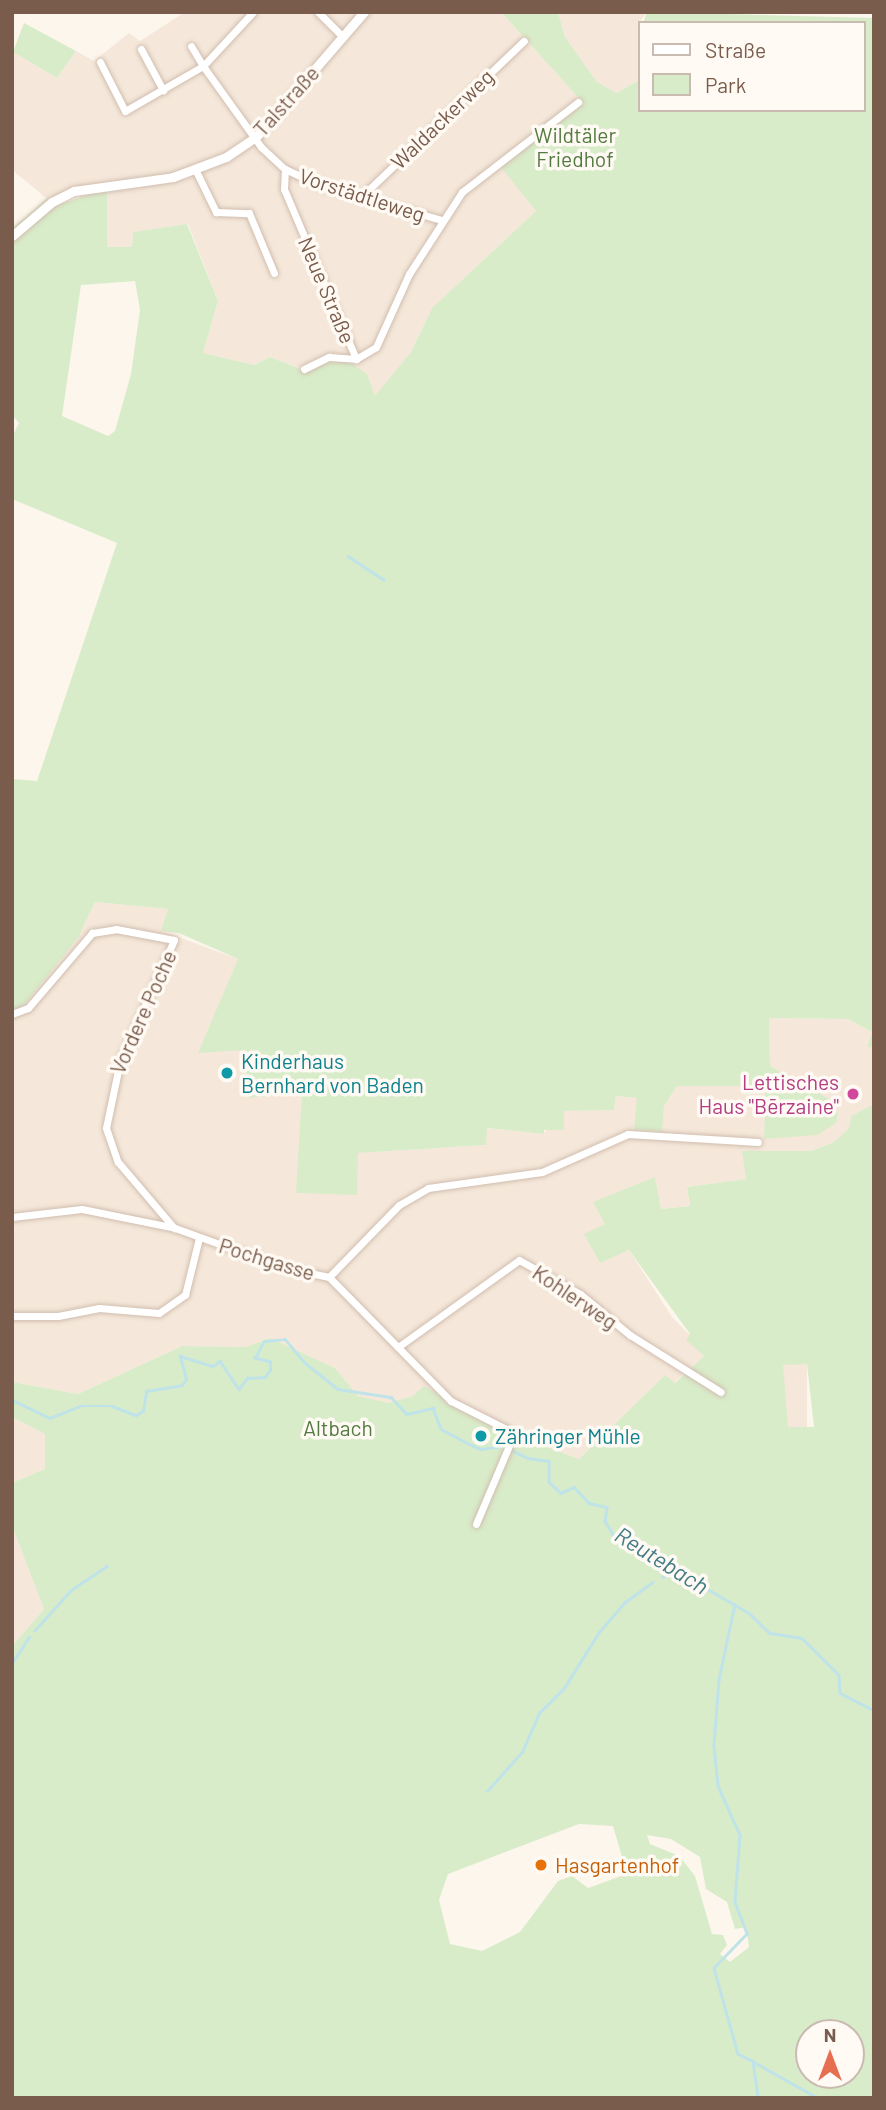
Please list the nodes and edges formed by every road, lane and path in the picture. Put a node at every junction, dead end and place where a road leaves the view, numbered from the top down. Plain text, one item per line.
1 (253, 12) edge
2 (318, 12) edge
3 (364, 12) edge
4 (343, 37) junction
5 (524, 41) dead end
6 (191, 46) dead end
7 (141, 49) dead end
8 (100, 62) dead end
9 (203, 66) junction
10 (164, 89) junction
11 (578, 102) dead end
12 (256, 136) junction
13 (285, 169) junction
14 (195, 172) junction
15 (360, 198) junction
16 (442, 220) junction
17 (12, 236) edge
18 (274, 273) dead end
19 (356, 359) junction
20 (304, 369) dead end
21 (12, 1014) edge
22 (758, 1142) dead end
23 (12, 1217) edge
24 (175, 1228) junction
25 (199, 1238) junction
26 (329, 1277) junction
27 (12, 1316) edge
28 (398, 1347) junction
29 (721, 1392) dead end
30 (476, 1524) dead end

1 - 9 street
2 - 4 street
3 - 4 street, Talstraße
4 - 12 street, Talstraße
5 - 15 street, Waldackerweg
6 - 9 street, Vorstädtleweg
7 - 10 street
8 - 10 street
9 - 10 street
9 - 12 street, Vorstädtleweg
11 - 16 street, Vorstädtleweg
12 - 13 street, Vorstädtleweg
12 - 14 street, Talstraße
13 - 15 street, Vorstädtleweg
13 - 19 street, Neue Straße
14 - 17 street
14 - 18 street
15 - 16 street, Vorstädtleweg
16 - 19 street, Vorstädtleweg
19 - 20 street, Neue Straße
21 - 24 street, Vordere Poche
22 - 26 street
23 - 24 street, Pochgasse
24 - 25 street, Pochgasse
25 - 26 street, Pochgasse
25 - 27 street
26 - 28 street, Pochgasse
28 - 29 street, Kohlerweg
28 - 30 street, Pochgasse

